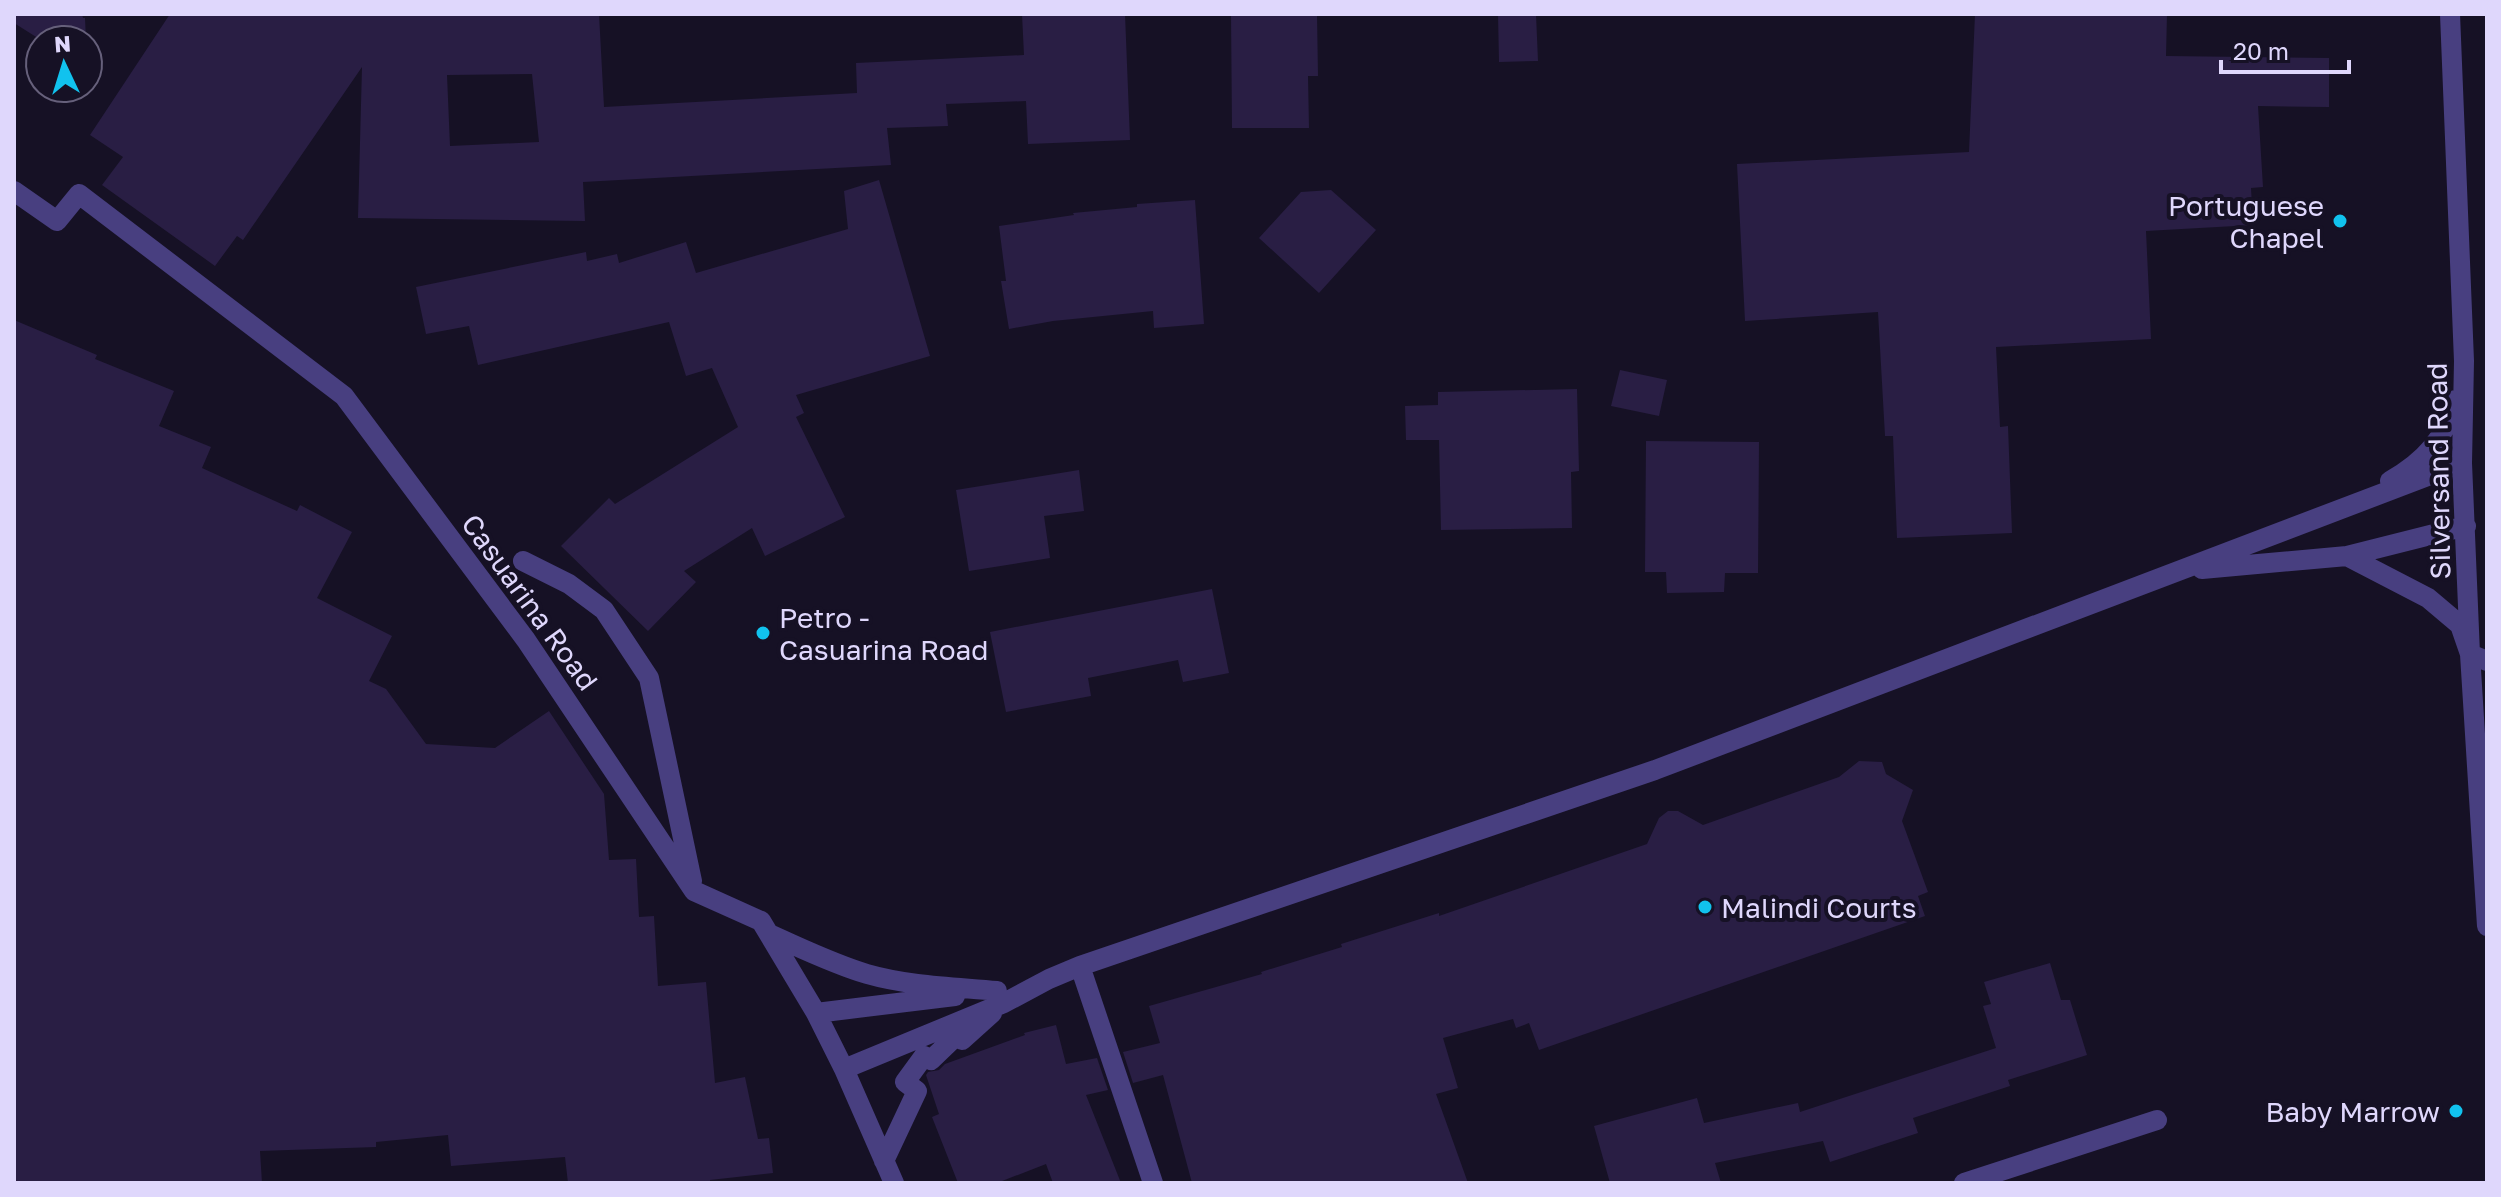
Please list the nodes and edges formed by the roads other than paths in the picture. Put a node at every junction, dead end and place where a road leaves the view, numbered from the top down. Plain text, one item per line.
1 (2450, 14) edge
2 (14, 191) edge
3 (2464, 361) junction
4 (2462, 463) junction
5 (2335, 513) junction
6 (2466, 526) junction
7 (2347, 556) junction
8 (523, 561) dead end
9 (2173, 572) junction
10 (2478, 658) edge
11 (694, 891) junction
12 (2487, 926) edge
13 (769, 934) junction
14 (1080, 966) junction
15 (1001, 997) junction
16 (816, 1013) junction
17 (844, 1069) junction
18 (2157, 1120) dead end
19 (884, 1161) junction
20 (894, 1183) edge
21 (1153, 1183) edge
22 (1964, 1183) edge

1 - 3 street, Silversand Road
2 - 11 street, Casuarina Road
3 - 4 street, Silversand Road
3 - 5 street
4 - 5 street
4 - 6 street, Silversand Road
5 - 9 street
6 - 7 street
6 - 10 street, Silversand Road
7 - 9 street
7 - 10 street
8 - 11 street
9 - 14 street
10 - 12 street, Silversand Road
11 - 13 street
13 - 15 street
13 - 16 street
14 - 15 street
14 - 21 street
15 - 16 street
15 - 17 street
15 - 19 street
16 - 17 street
17 - 19 street
18 - 22 street
19 - 20 street

